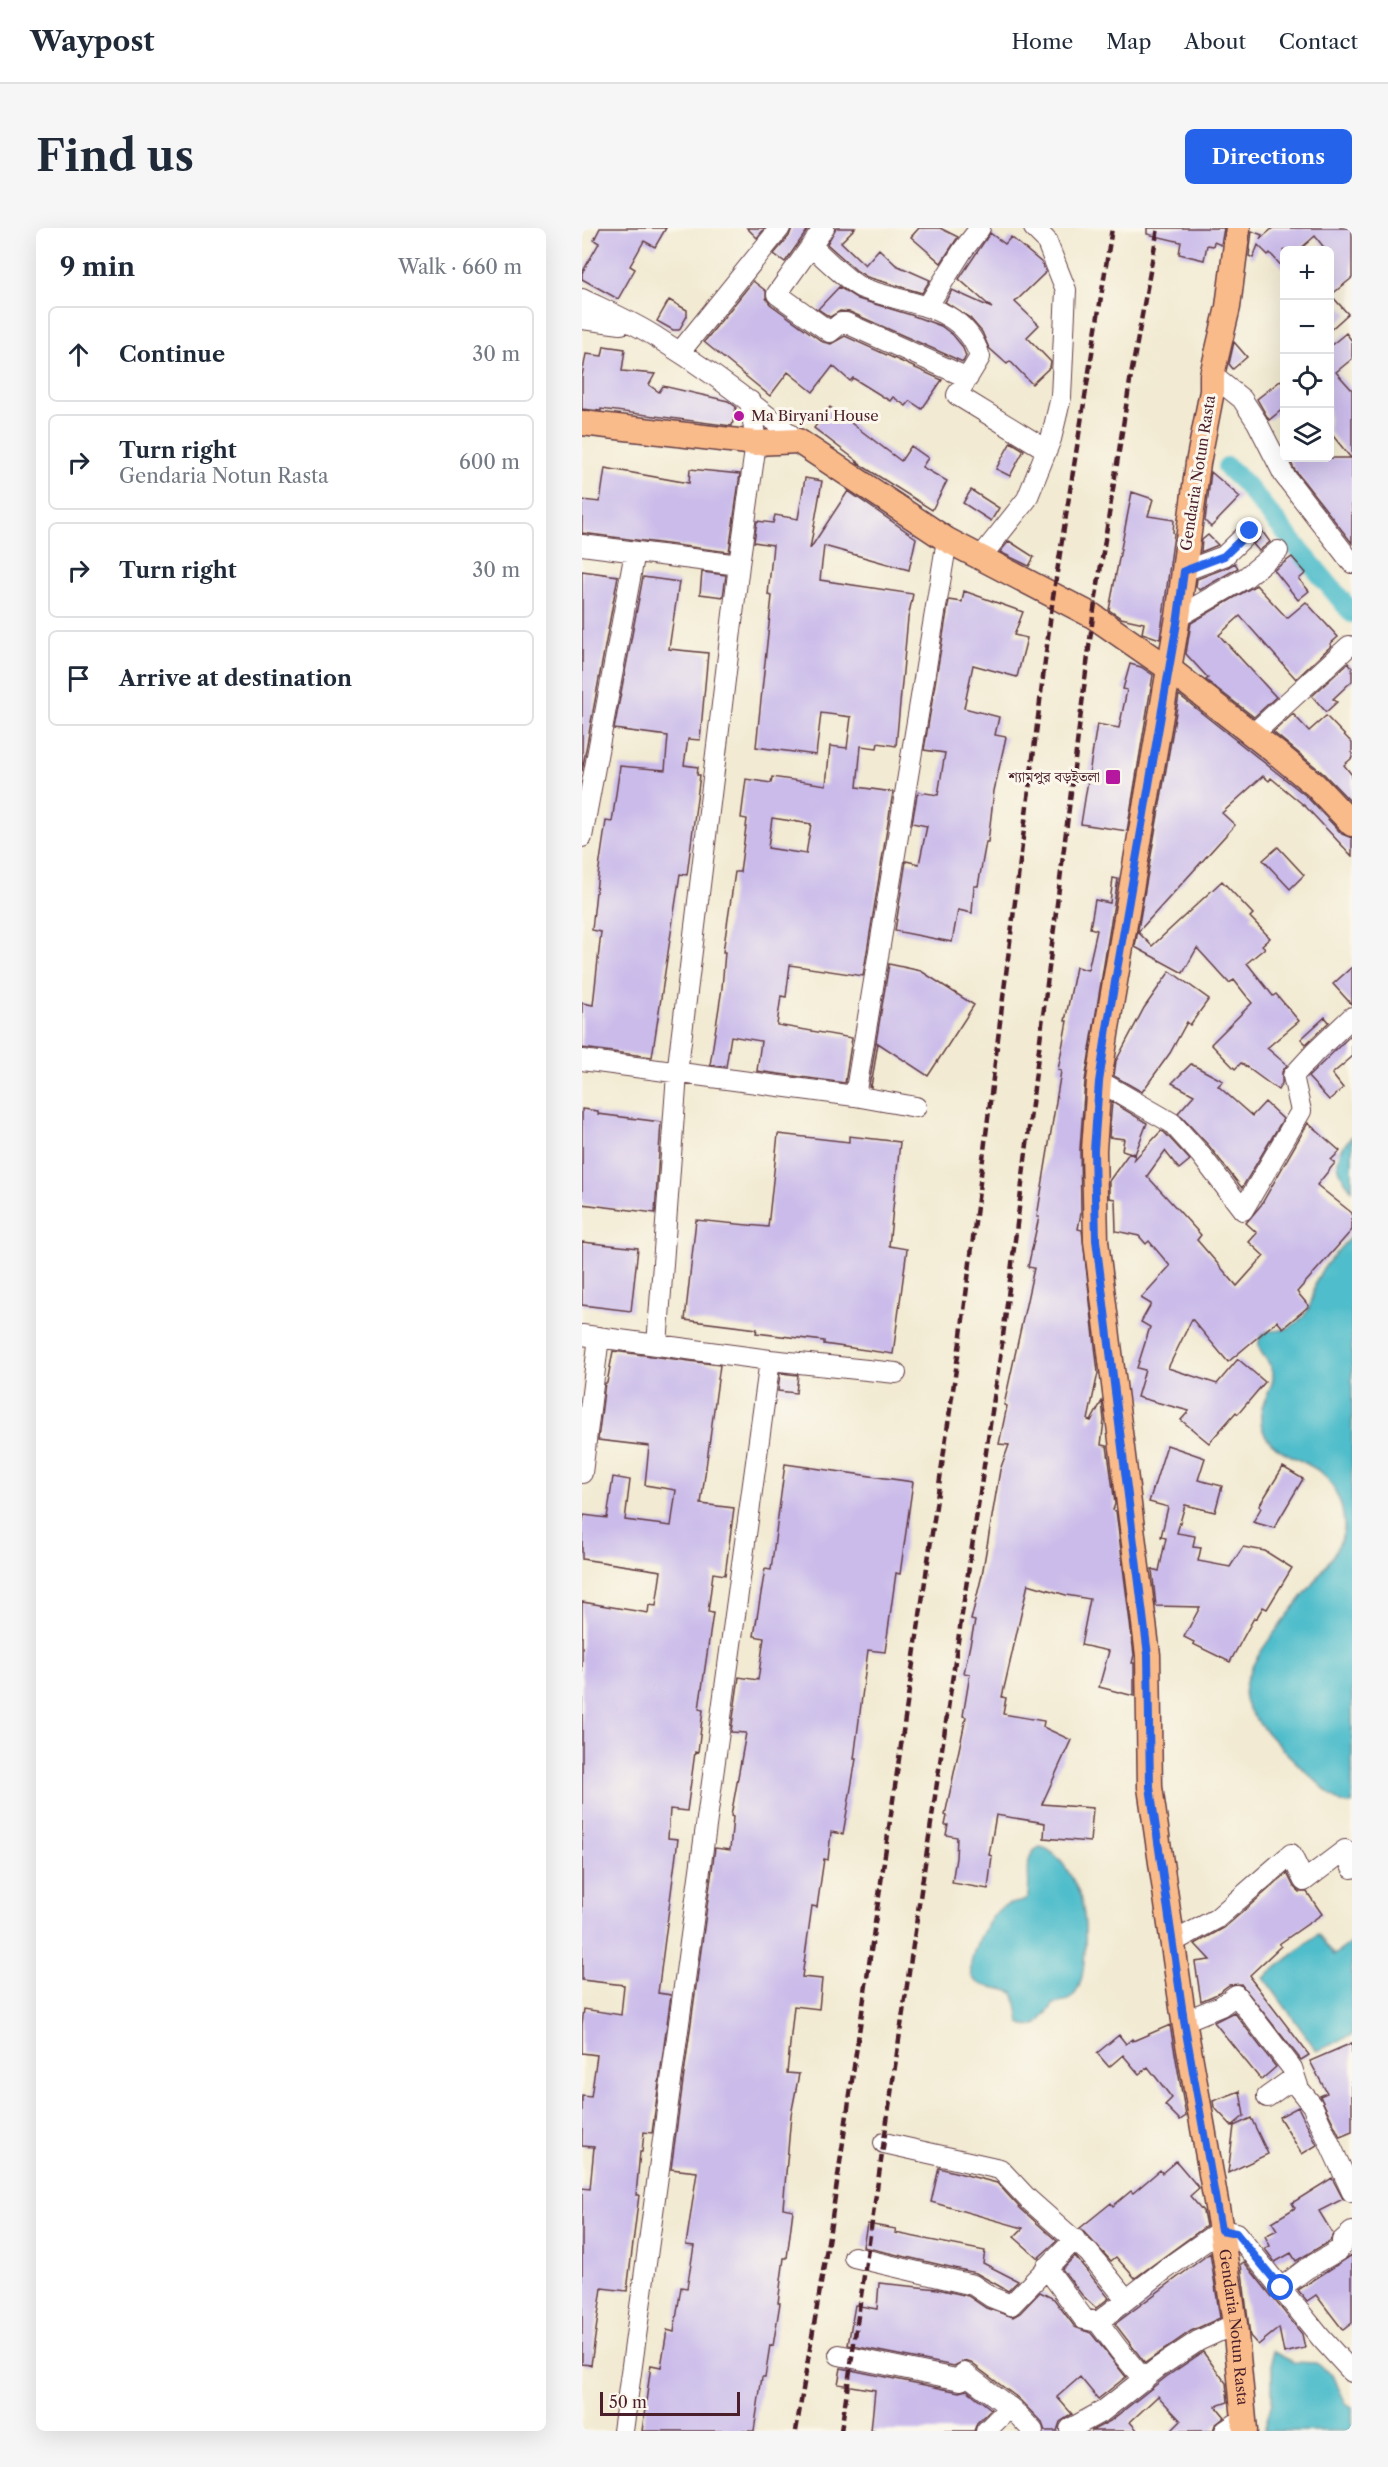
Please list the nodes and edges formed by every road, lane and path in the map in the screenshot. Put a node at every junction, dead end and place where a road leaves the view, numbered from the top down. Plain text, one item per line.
1 (780, 228) edge
2 (824, 228) edge
3 (980, 228) edge
4 (1034, 228) edge
5 (1238, 228) edge
6 (811, 246) junction
7 (582, 299) edge
8 (927, 307) junction
9 (582, 319) edge
10 (634, 325) junction
11 (680, 352) junction
12 (1212, 375) junction
13 (968, 378) junction
14 (750, 400) junction
15 (582, 423) edge
16 (798, 441) junction
17 (756, 443) junction
18 (1047, 450) junction
19 (1250, 531) dead end
20 (947, 540) junction
21 (582, 545) edge
22 (1278, 551) dead end
23 (635, 552) junction
24 (980, 558) junction
25 (1352, 563) edge
26 (739, 565) junction
27 (1184, 571) junction
28 (1178, 617) junction
29 (1349, 646) dead end
30 (1168, 668) junction
31 (1253, 734) junction
32 (1352, 824) edge
33 (582, 837) edge
34 (1352, 1017) edge
35 (582, 1060) edge
36 (677, 1074) junction
37 (1099, 1082) junction
38 (855, 1096) junction
39 (916, 1107) dead end
40 (591, 1336) edge
41 (657, 1345) junction
42 (770, 1360) junction
43 (896, 1373) dead end
44 (582, 1473) edge
45 (1352, 1868) edge
46 (1173, 1942) junction
47 (1184, 2021) junction
48 (1295, 2077) junction
49 (1267, 2097) dead end
50 (884, 2143) dead end
51 (1352, 2192) edge
52 (1221, 2230) junction
53 (1352, 2232) edge
54 (1075, 2239) junction
55 (854, 2257) dead end
56 (1046, 2267) junction
57 (1281, 2288) junction
58 (1126, 2299) junction
59 (1098, 2322) junction
60 (1235, 2324) junction
61 (839, 2355) dead end
62 (1352, 2372) edge
63 (1144, 2380) junction
64 (1010, 2407) junction
65 (1238, 2427) edge
66 (1070, 2430) edge
67 (623, 2431) edge
68 (987, 2431) edge
69 (1033, 2431) edge

1 - 11 street
2 - 6 street
3 - 8 street
4 - 18 street
5 - 12 main road, Gendaria Notun Rasta
6 - 8 street
6 - 13 street
7 - 10 street
8 - 13 street
9 - 10 street
10 - 11 street
11 - 14 street
12 - 25 street
12 - 27 main road, Gendaria Notun Rasta
13 - 18 street
14 - 16 street
14 - 17 street
15 - 17 main road
16 - 17 main road
16 - 20 main road
17 - 26 street
18 - 24 street
19 - 27 street
20 - 24 main road
20 - 38 street
21 - 23 street
22 - 28 street
23 - 26 street
23 - 33 street
24 - 30 main road
26 - 36 street
27 - 28 main road, Gendaria Notun Rasta
28 - 30 main road, Gendaria Notun Rasta
29 - 31 street
30 - 31 main road
30 - 37 main road, Gendaria Notun Rasta
31 - 32 main road
34 - 37 street
35 - 36 street
36 - 38 street
36 - 41 street
37 - 46 main road, Gendaria Notun Rasta
38 - 39 street
40 - 41 street
40 - 44 street
41 - 42 street
42 - 43 street
42 - 67 street
45 - 46 street
46 - 47 main road, Gendaria Notun Rasta
47 - 48 street
47 - 52 main road, Gendaria Notun Rasta
48 - 49 street
48 - 51 street
50 - 54 street
52 - 57 street
52 - 58 street
52 - 60 main road, Gendaria Notun Rasta
53 - 57 street
54 - 56 street
54 - 58 street
55 - 56 street
56 - 59 street
57 - 62 street
58 - 59 street
59 - 63 street
60 - 63 street
60 - 65 main road, Gendaria Notun Rasta
61 - 64 street
63 - 66 street
64 - 68 street
64 - 69 street

